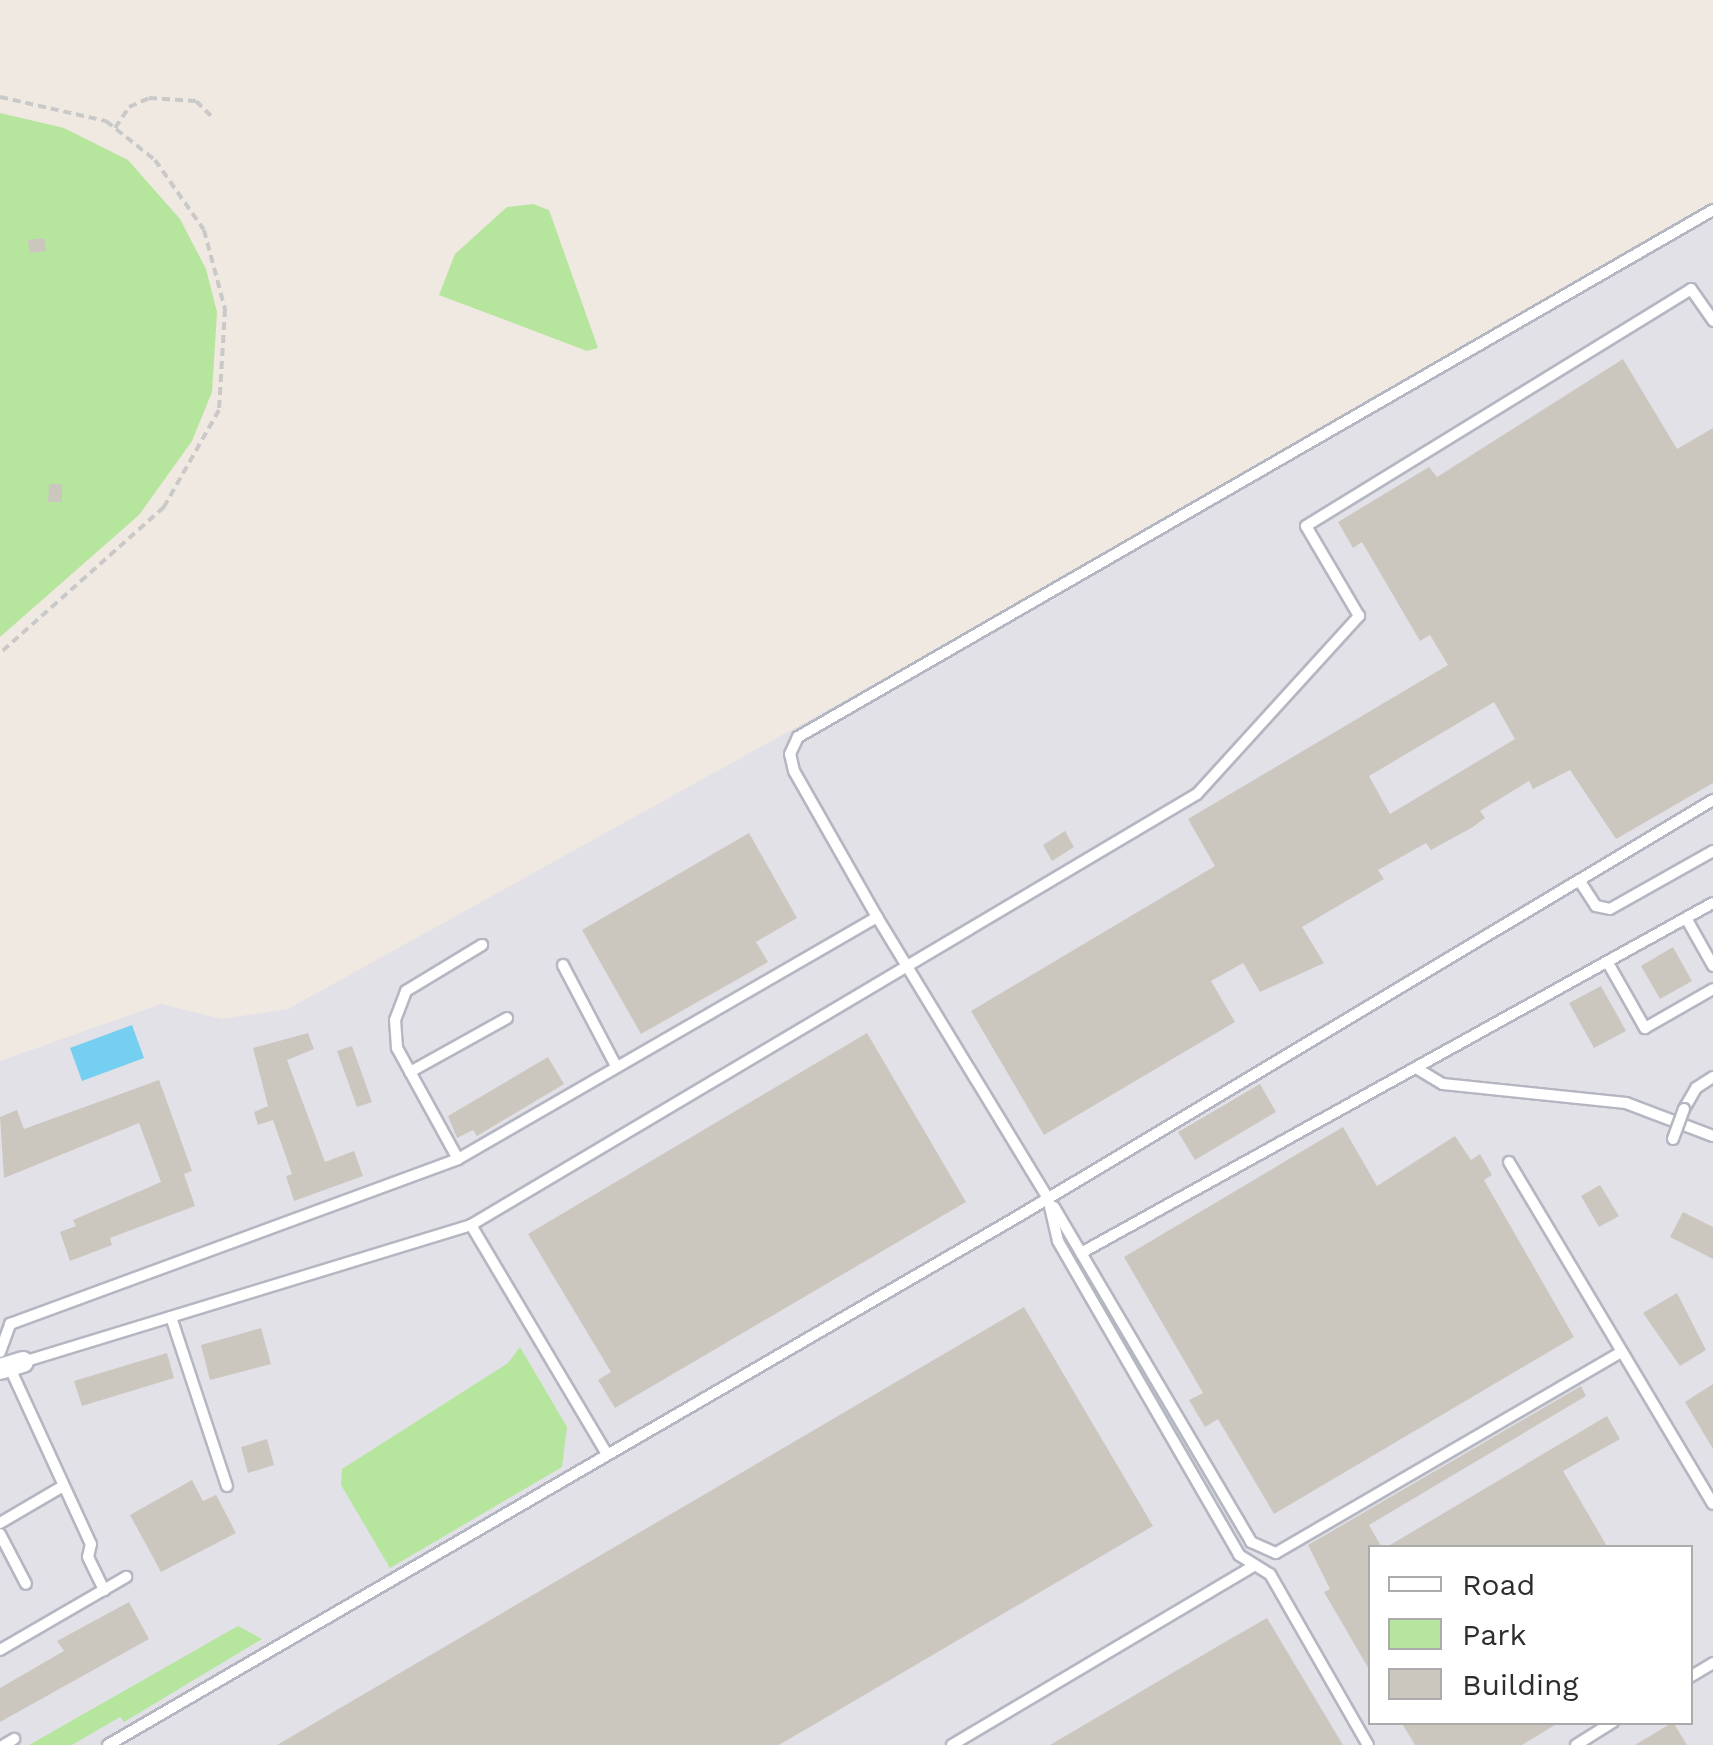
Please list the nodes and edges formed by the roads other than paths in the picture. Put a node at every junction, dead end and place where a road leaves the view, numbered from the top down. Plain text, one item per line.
1 (1713, 210) edge
2 (1713, 320) edge
3 (1713, 800) edge
4 (1713, 850) edge
5 (1578, 880) junction
6 (1713, 902) edge
7 (877, 917) junction
8 (1686, 918) junction
9 (482, 945) dead end
10 (1608, 963) junction
11 (563, 965) dead end
12 (1713, 966) edge
13 (909, 969) junction
14 (1713, 989) edge
15 (507, 1018) dead end
16 (616, 1066) junction
17 (1416, 1068) junction
18 (410, 1072) junction
19 (1713, 1078) edge
20 (1713, 1136) edge
21 (1673, 1139) dead end
22 (458, 1159) junction
23 (1509, 1162) dead end
24 (1048, 1198) junction
25 (471, 1226) junction
26 (1080, 1253) junction
27 (172, 1317) junction
28 (1620, 1352) junction
29 (6, 1356) edge
30 (607, 1454) junction
31 (227, 1486) dead end
32 (60, 1488) junction
33 (1713, 1504) edge
34 (0, 1523) edge
35 (0, 1534) edge
36 (1254, 1565) junction
37 (126, 1578) dead end
38 (26, 1584) dead end
39 (104, 1590) junction
40 (0, 1650) edge
41 (1608, 1725) edge
42 (108, 1745) edge
43 (952, 1745) edge
44 (1368, 1745) edge
45 (1576, 1745) edge

1 - 7 lane
2 - 13 lane
3 - 5 lane
4 - 5 lane
5 - 24 lane
6 - 8 lane
7 - 13 lane
7 - 16 lane
8 - 10 lane
8 - 12 lane
9 - 18 lane
10 - 14 lane
10 - 17 lane
11 - 16 lane
13 - 24 lane
13 - 25 lane
15 - 18 lane
16 - 22 lane
17 - 20 lane
17 - 26 lane
18 - 22 lane
19 - 21 lane, bridge
22 - 29 lane
23 - 28 lane
24 - 26 lane
24 - 30 lane
24 - 36 lane
25 - 27 lane
25 - 30 lane
26 - 28 lane
27 - 29 lane
27 - 31 lane
28 - 33 lane
29 - 32 lane
30 - 42 lane
32 - 34 lane
32 - 39 lane
35 - 38 lane
36 - 43 lane
36 - 44 lane
37 - 39 lane
39 - 40 lane
41 - 45 lane

